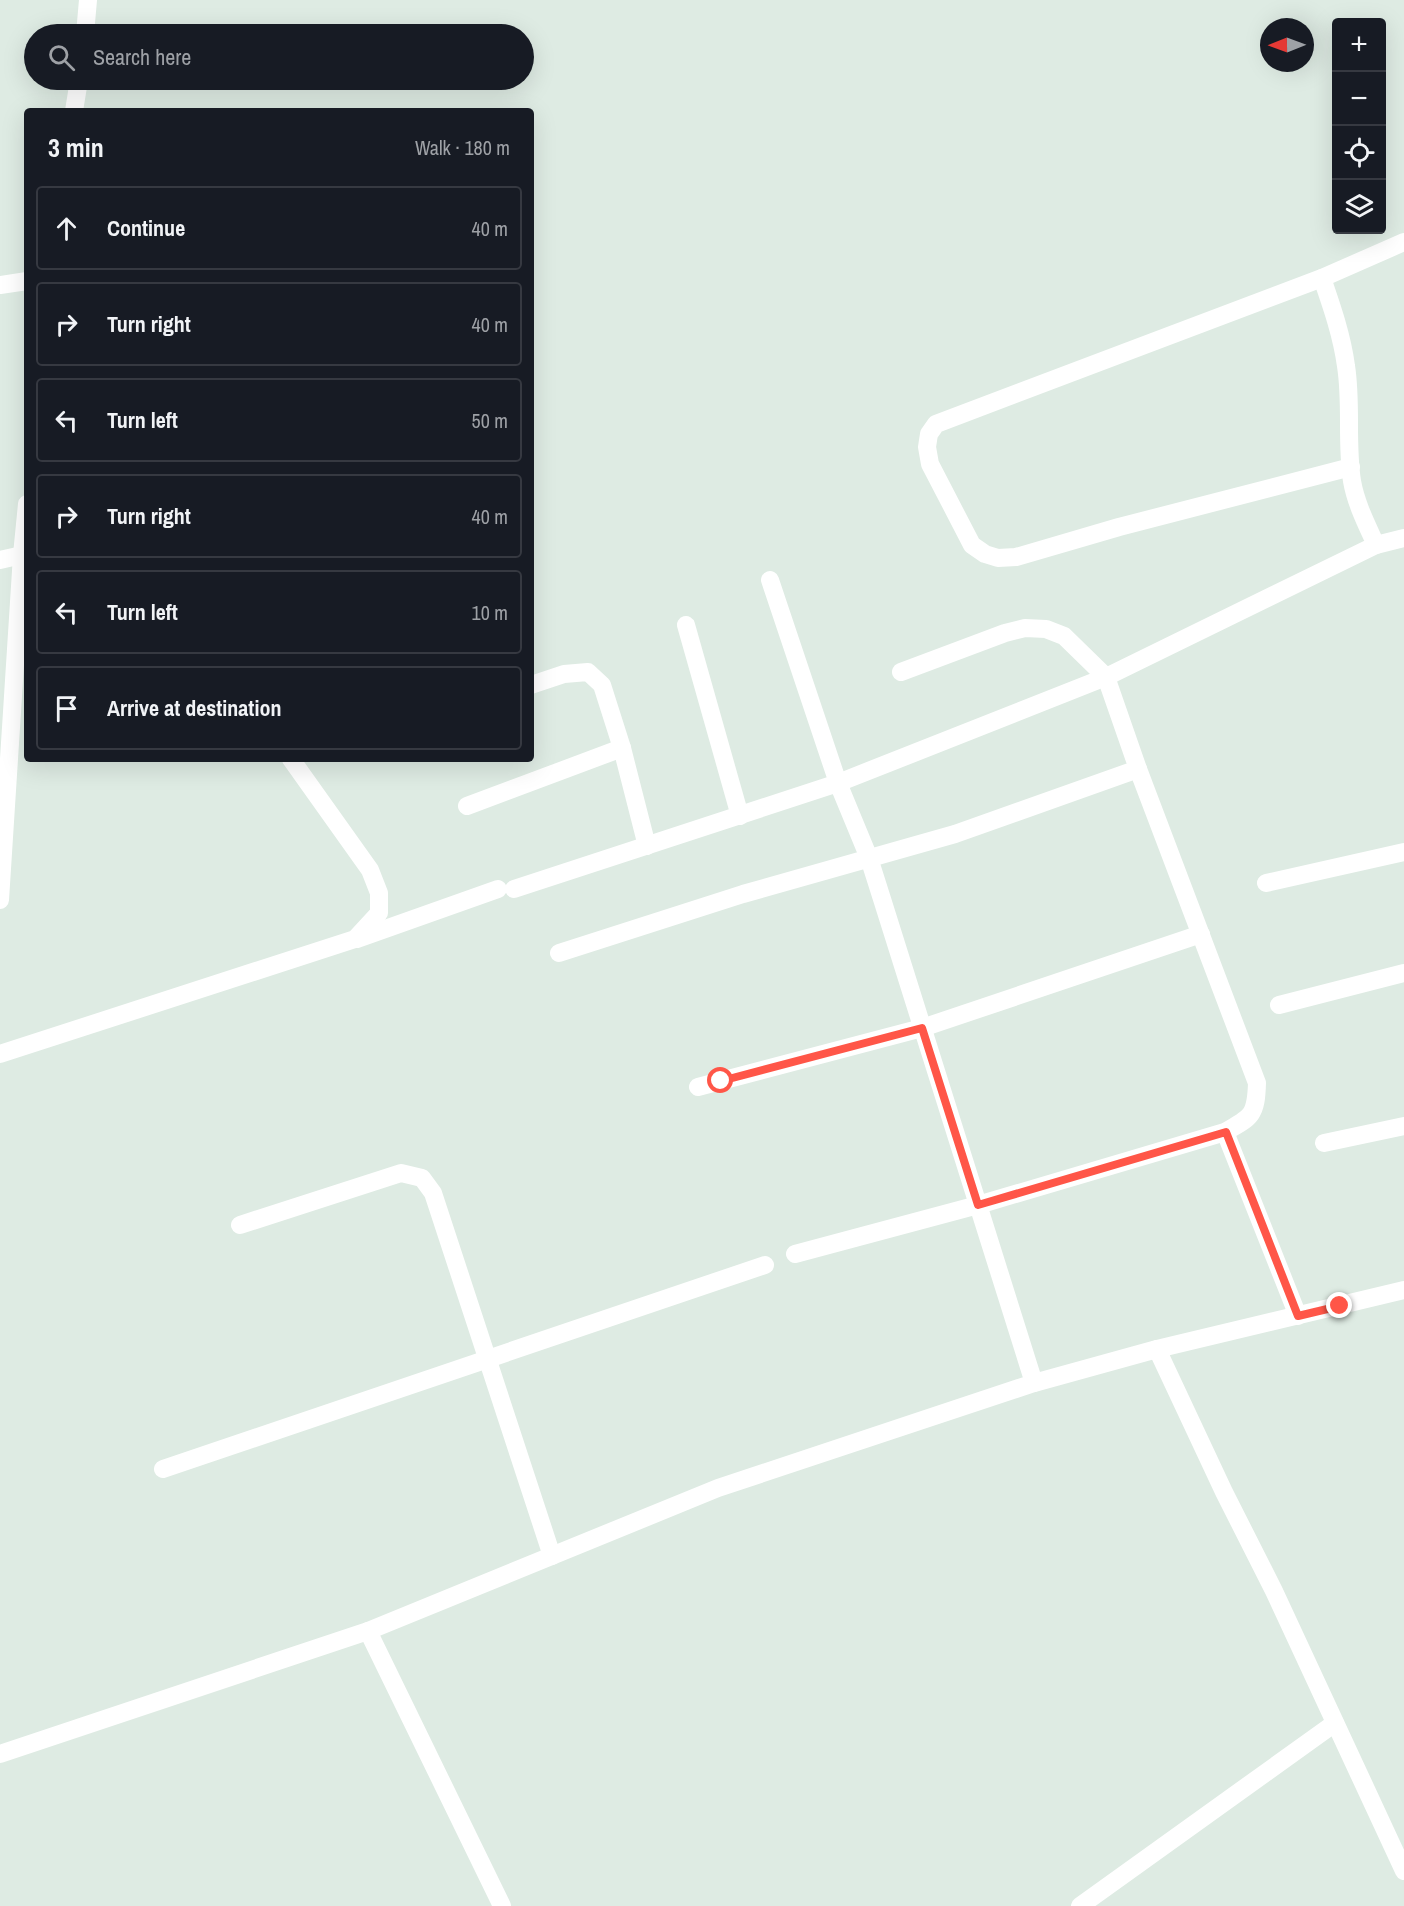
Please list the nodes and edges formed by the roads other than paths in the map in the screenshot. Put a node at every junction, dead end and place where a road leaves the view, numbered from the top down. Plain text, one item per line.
1 (88, 0) edge
2 (86, 24) edge
3 (77, 90) edge
4 (74, 108) edge
5 (1404, 242) edge
6 (1322, 278) junction
7 (24, 281) edge
8 (0, 285) edge
9 (1351, 466) junction
10 (24, 535) edge
11 (1404, 538) edge
12 (1376, 545) junction
13 (22, 555) junction
14 (0, 560) edge
15 (770, 580) dead end
16 (686, 625) dead end
17 (901, 672) dead end
18 (1106, 677) junction
19 (534, 684) edge
20 (622, 748) junction
21 (293, 762) edge
22 (1138, 769) junction
23 (838, 783) junction
24 (467, 806) dead end
25 (740, 816) junction
26 (647, 846) junction
27 (1404, 852) edge
28 (869, 858) junction
29 (1266, 883) dead end
30 (0, 900) edge
31 (1201, 934) junction
32 (355, 939) junction
33 (559, 953) dead end
34 (1404, 974) edge
35 (1279, 1005) dead end
36 (922, 1028) junction
37 (0, 1054) edge
38 (698, 1087) dead end
39 (1404, 1126) edge
40 (1226, 1132) junction
41 (1324, 1143) dead end
42 (978, 1205) junction
43 (240, 1225) dead end
44 (795, 1254) dead end
45 (765, 1265) dead end
46 (1404, 1290) edge
47 (1298, 1316) junction
48 (1157, 1349) junction
49 (486, 1359) junction
50 (1034, 1383) junction
51 (163, 1469) dead end
52 (552, 1556) junction
53 (368, 1631) junction
54 (1335, 1723) junction
55 (0, 1754) edge
56 (1404, 1871) edge
57 (502, 1906) edge
58 (1080, 1906) edge

1 - 2 street
3 - 4 street
5 - 6 street
6 - 9 street
6 - 9 street
7 - 8 street
9 - 12 street
10 - 13 street
11 - 12 street
12 - 18 street
13 - 14 street
13 - 30 street
15 - 23 street
16 - 25 street
17 - 18 street
18 - 22 street
18 - 23 street
19 - 20 street
20 - 24 street
20 - 26 street
21 - 32 street
22 - 28 street
22 - 31 street
23 - 25 street
23 - 28 street
25 - 26 street
26 - 32 street
27 - 29 street
28 - 33 street
28 - 36 street
31 - 36 street
31 - 40 street
32 - 37 street
34 - 35 street
36 - 38 street
36 - 42 street
39 - 41 street
40 - 42 street
40 - 47 street
42 - 44 street
42 - 50 street
43 - 49 street
45 - 49 street
46 - 47 street
47 - 48 street
48 - 50 street
48 - 54 street
49 - 51 street
49 - 52 street
50 - 52 street
52 - 53 street
53 - 55 street
53 - 57 street
54 - 56 street
54 - 58 street

